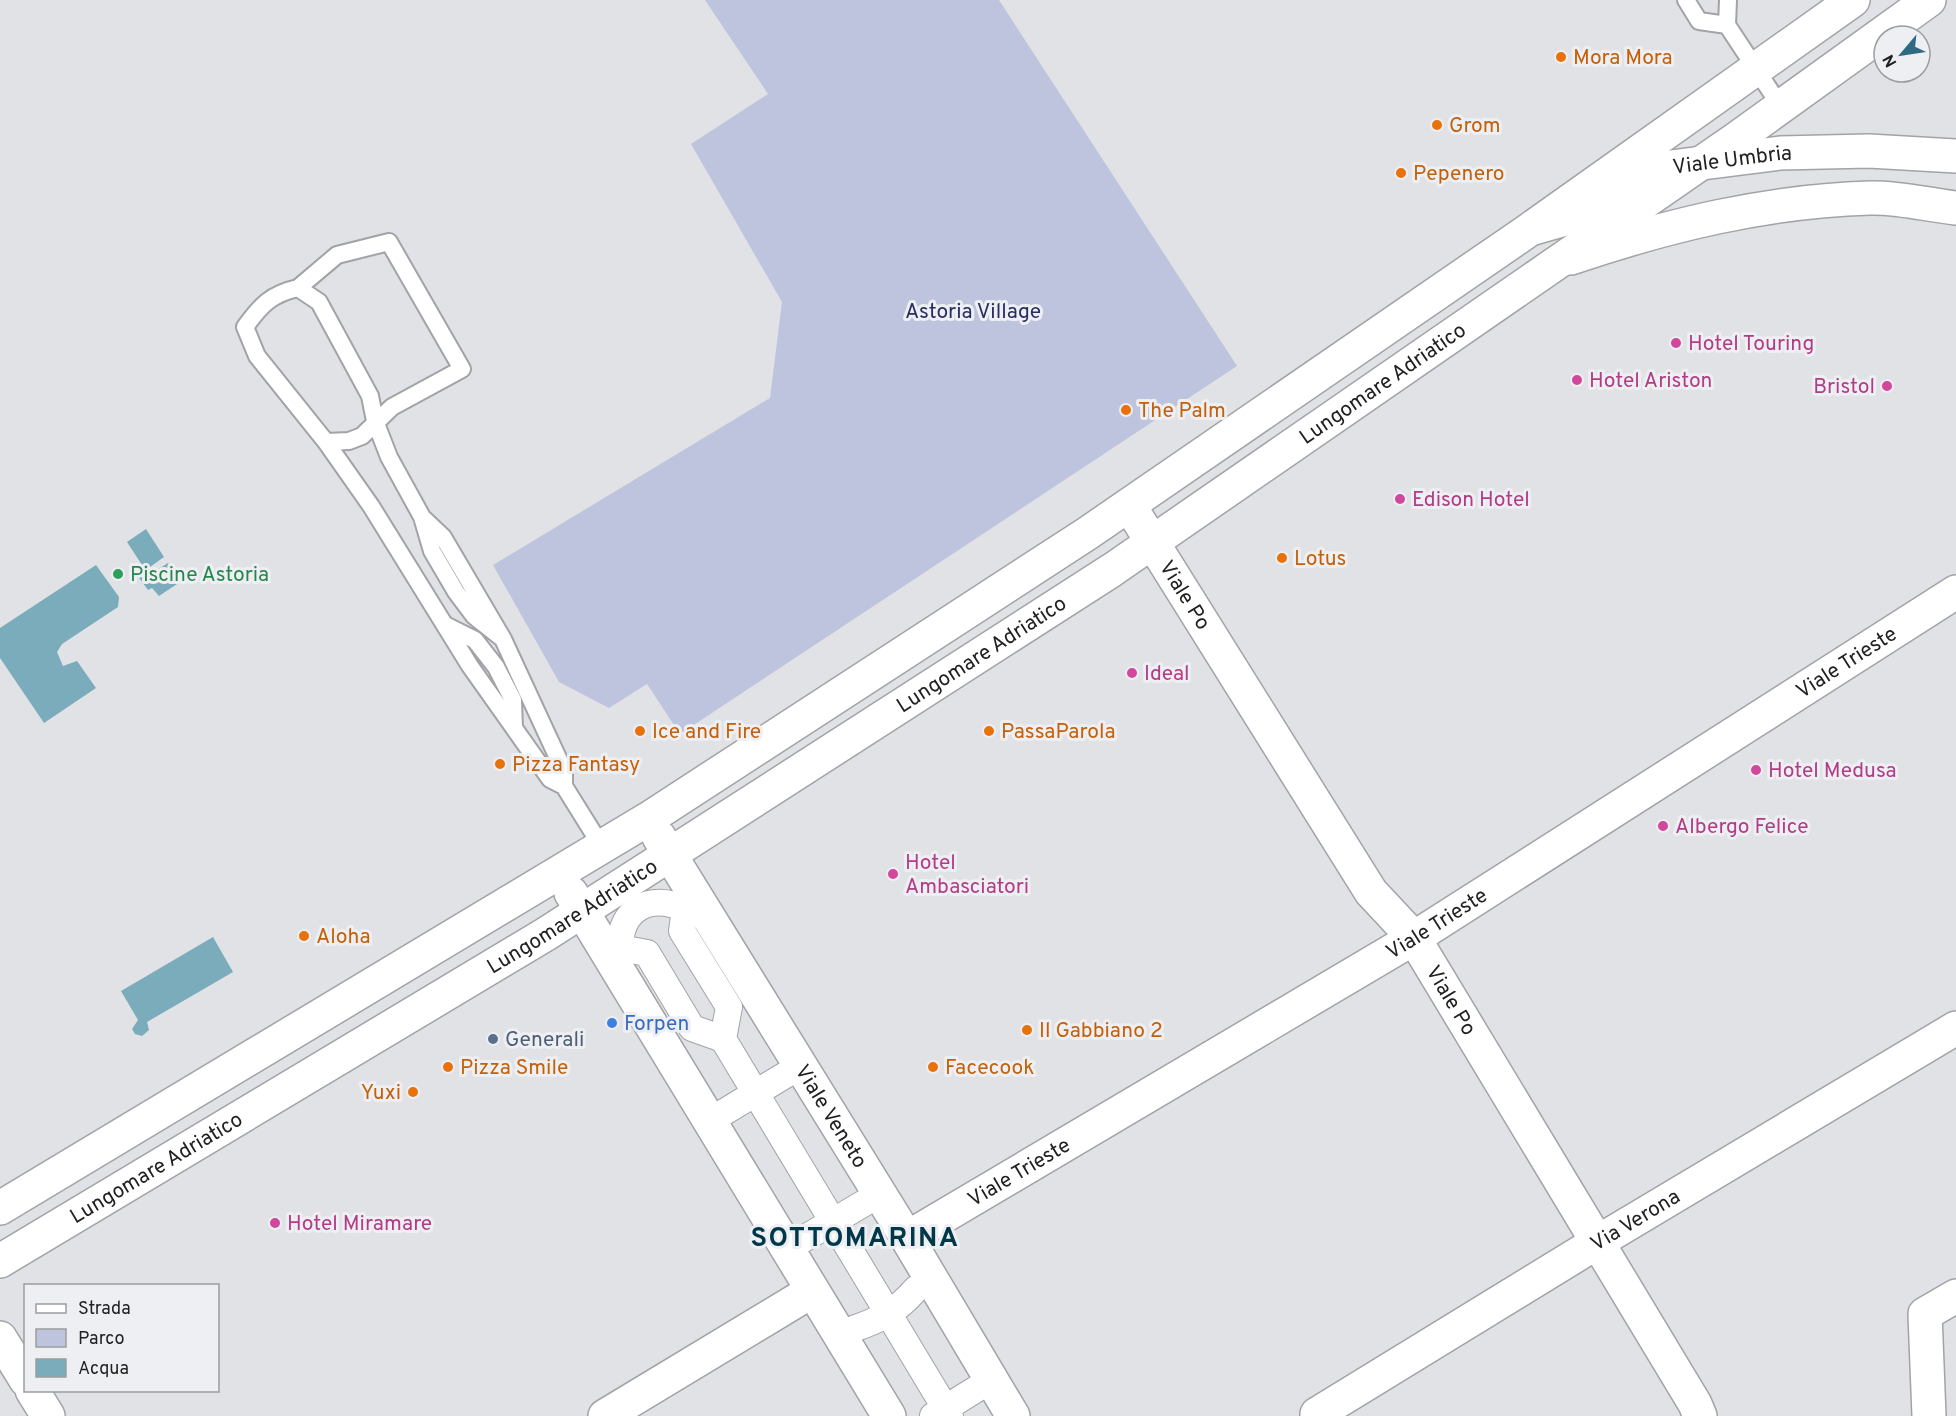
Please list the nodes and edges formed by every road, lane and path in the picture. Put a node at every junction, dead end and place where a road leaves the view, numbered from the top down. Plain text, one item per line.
1 (1686, 0) edge
2 (1728, 0) edge
3 (1853, 0) edge
4 (1929, 0) edge
5 (1727, 25) junction
6 (1757, 70) junction
7 (1781, 107) junction
8 (1956, 156) edge
9 (1701, 163) junction
10 (1956, 208) edge
11 (1526, 232) junction
12 (1556, 264) junction
13 (298, 288) junction
14 (375, 421) junction
15 (326, 442) junction
16 (1130, 505) junction
17 (1153, 542) junction
18 (1956, 592) edge
19 (564, 786) junction
20 (648, 819) junction
21 (602, 847) junction
22 (672, 856) junction
23 (559, 873) junction
24 (582, 912) junction
25 (1414, 938) junction
26 (1956, 1028) edge
27 (723, 1039) junction
28 (787, 1074) dead end
29 (755, 1093) junction
30 (721, 1114) dead end
31 (866, 1202) dead end
32 (0, 1208) edge
33 (833, 1222) junction
34 (907, 1238) junction
35 (800, 1241) dead end
36 (1596, 1243) junction
37 (0, 1261) edge
38 (916, 1289) dead end
39 (812, 1291) junction
40 (1956, 1296) edge
41 (888, 1315) junction
42 (853, 1329) dead end
43 (0, 1338) edge
44 (24, 1377) edge
45 (978, 1388) dead end
46 (33, 1392) edge
47 (943, 1413) edge
48 (1316, 1415) edge
49 (48, 1416) edge
50 (605, 1416) edge
51 (889, 1416) edge
52 (1013, 1416) edge
53 (1700, 1416) edge
54 (1929, 1416) edge

1 - 5 lane
2 - 5 lane
3 - 6 street, Lungomare Adriatico
4 - 7 street, Lungomare Adriatico
5 - 6 lane
6 - 7 lane
6 - 11 street, Lungomare Adriatico
7 - 9 street, Lungomare Adriatico
8 - 9 street, Viale Umbria
9 - 11 street, Viale Umbria
9 - 12 street, Lungomare Adriatico
10 - 12 street
11 - 16 street, Lungomare Adriatico
12 - 17 street, Lungomare Adriatico
13 - 14 lane
13 - 14 lane
13 - 15 lane
14 - 15 lane
14 - 19 lane
15 - 19 lane
16 - 17 street, Viale Po
16 - 20 street, Lungomare Adriatico
17 - 22 street, Lungomare Adriatico
17 - 25 street, Viale Po
18 - 25 street, Viale Trieste
19 - 21 lane
20 - 21 street, Lungomare Adriatico
20 - 22 street, Viale Veneto
21 - 23 street, Lungomare Adriatico
22 - 24 street, Lungomare Adriatico
22 - 34 street, Viale Veneto
23 - 24 street
23 - 32 street, Lungomare Adriatico
24 - 37 street, Lungomare Adriatico
24 - 39 street
25 - 34 street, Viale Trieste
25 - 36 street, Viale Po
26 - 36 street, Via Verona
27 - 27 street
27 - 29 street
28 - 29 street
29 - 30 street
29 - 33 street
31 - 33 street
33 - 35 street
33 - 41 street
34 - 52 street, Viale Veneto
36 - 48 street, Via Verona
36 - 53 street, Viale Po
38 - 41 street
39 - 50 street
39 - 51 street
40 - 54 street
41 - 42 street
41 - 47 street
43 - 44 street
45 - 47 street
46 - 49 street

